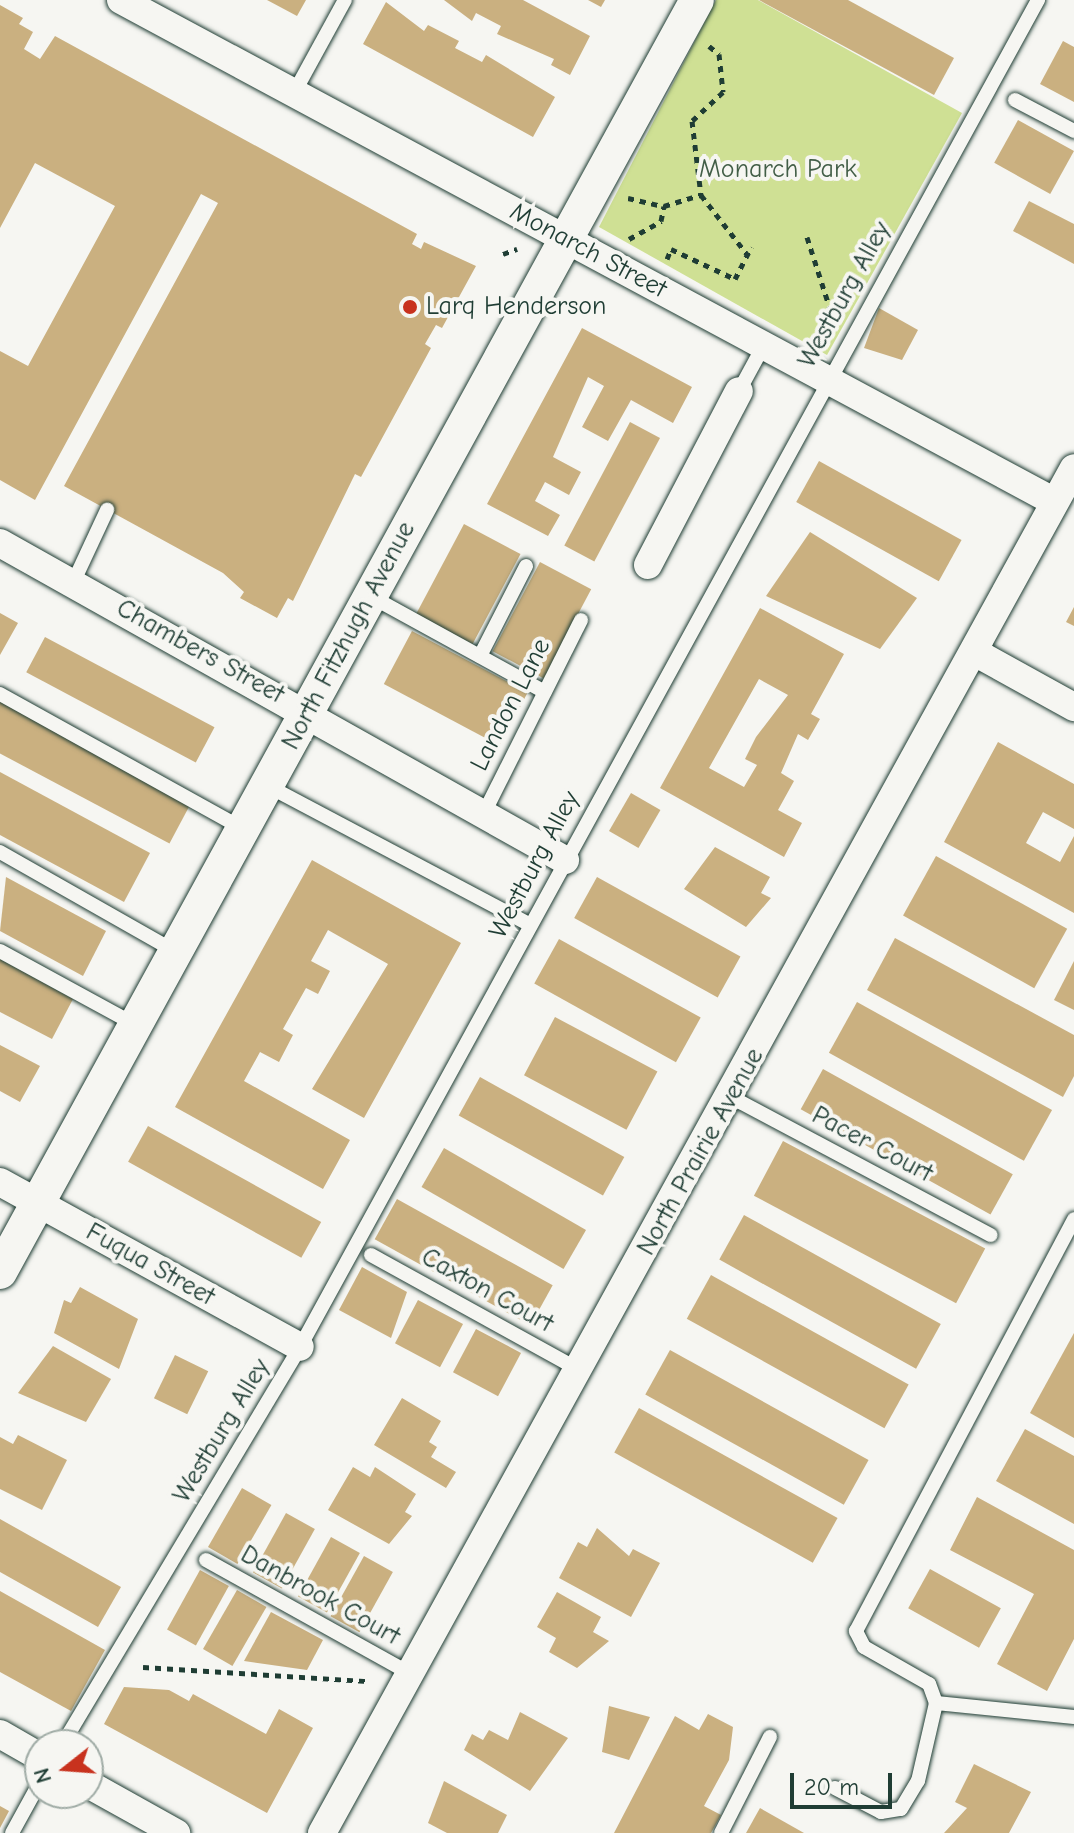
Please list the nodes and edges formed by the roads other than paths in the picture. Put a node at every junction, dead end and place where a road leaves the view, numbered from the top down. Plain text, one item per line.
1 (121, 0) edge
2 (345, 0) edge
3 (697, 0) edge
4 (1038, 0) edge
5 (294, 93) junction
6 (1015, 100) dead end
7 (1074, 131) edge
8 (562, 237) junction
9 (764, 345) junction
10 (825, 378) junction
11 (739, 391) joint
12 (1074, 468) edge
13 (1055, 502) junction
14 (107, 510) dead end
15 (3, 551) edge
16 (648, 565) dead end
17 (526, 566) dead end
18 (73, 583) junction
19 (372, 597) junction
20 (581, 620) dead end
21 (978, 654) junction
22 (480, 656) junction
23 (545, 692) junction
24 (0, 694) edge
25 (1074, 707) edge
26 (309, 711) junction
27 (268, 786) junction
28 (484, 813) junction
29 (244, 829) junction
30 (0, 852) edge
31 (565, 860) junction
32 (530, 925) junction
33 (0, 951) edge
34 (176, 952) junction
35 (136, 1025) junction
36 (731, 1097) junction
37 (0, 1182) edge
38 (38, 1203) junction
39 (1074, 1219) edge
40 (991, 1235) dead end
41 (371, 1255) dead end
42 (0, 1272) edge
43 (300, 1347) junction
44 (579, 1370) junction
45 (206, 1560) dead end
46 (411, 1674) junction
47 (936, 1703) junction
48 (1074, 1717) edge
49 (72, 1729) edge
50 (0, 1734) edge
51 (770, 1737) dead end
52 (24, 1748) edge
53 (835, 1788) dead end
54 (104, 1793) edge
55 (25, 1809) edge
56 (12, 1833) edge
57 (176, 1833) edge
58 (322, 1833) edge
59 (721, 1833) edge

1 - 5 street, Monarch Street
2 - 5 lane
3 - 8 street, North Fitzhugh Avenue
4 - 10 lane, Westburg Alley
5 - 8 street, Monarch Street
6 - 7 lane
8 - 9 street, Monarch Street
8 - 19 street, North Fitzhugh Avenue
9 - 10 street, Monarch Street
9 - 11 lane
10 - 13 street, Monarch Street
10 - 31 lane, Westburg Alley
11 - 16 street
12 - 13 street, North Prairie Avenue
13 - 21 street, North Prairie Avenue
14 - 18 lane
15 - 18 street, Chambers Street
17 - 22 lane
18 - 26 street, Chambers Street
19 - 22 lane
19 - 26 street, North Fitzhugh Avenue
20 - 23 lane, Landon Lane
21 - 25 street
21 - 36 street, North Prairie Avenue
22 - 23 lane
23 - 28 lane, Landon Lane
24 - 29 lane
26 - 27 street, North Fitzhugh Avenue
26 - 28 street, Chambers Street
27 - 29 street, North Fitzhugh Avenue
27 - 32 lane
28 - 31 street, Chambers Street
29 - 34 street, North Fitzhugh Avenue
30 - 34 lane
31 - 32 lane, Westburg Alley
32 - 43 lane, Westburg Alley
33 - 35 lane
34 - 35 street, North Fitzhugh Avenue
35 - 38 street, North Fitzhugh Avenue
36 - 40 lane, Pacer Court
36 - 44 street, North Prairie Avenue
37 - 38 street, Fuqua Street
38 - 42 street, North Fitzhugh Avenue
38 - 43 street, Fuqua Street
39 - 47 lane
41 - 44 lane, Caxton Court
43 - 49 lane, Westburg Alley
44 - 46 street, North Prairie Avenue
45 - 46 lane, Danbrook Court
46 - 58 street, North Prairie Avenue
47 - 48 lane
47 - 53 lane
50 - 52 street
51 - 59 lane
54 - 57 street
55 - 56 lane

